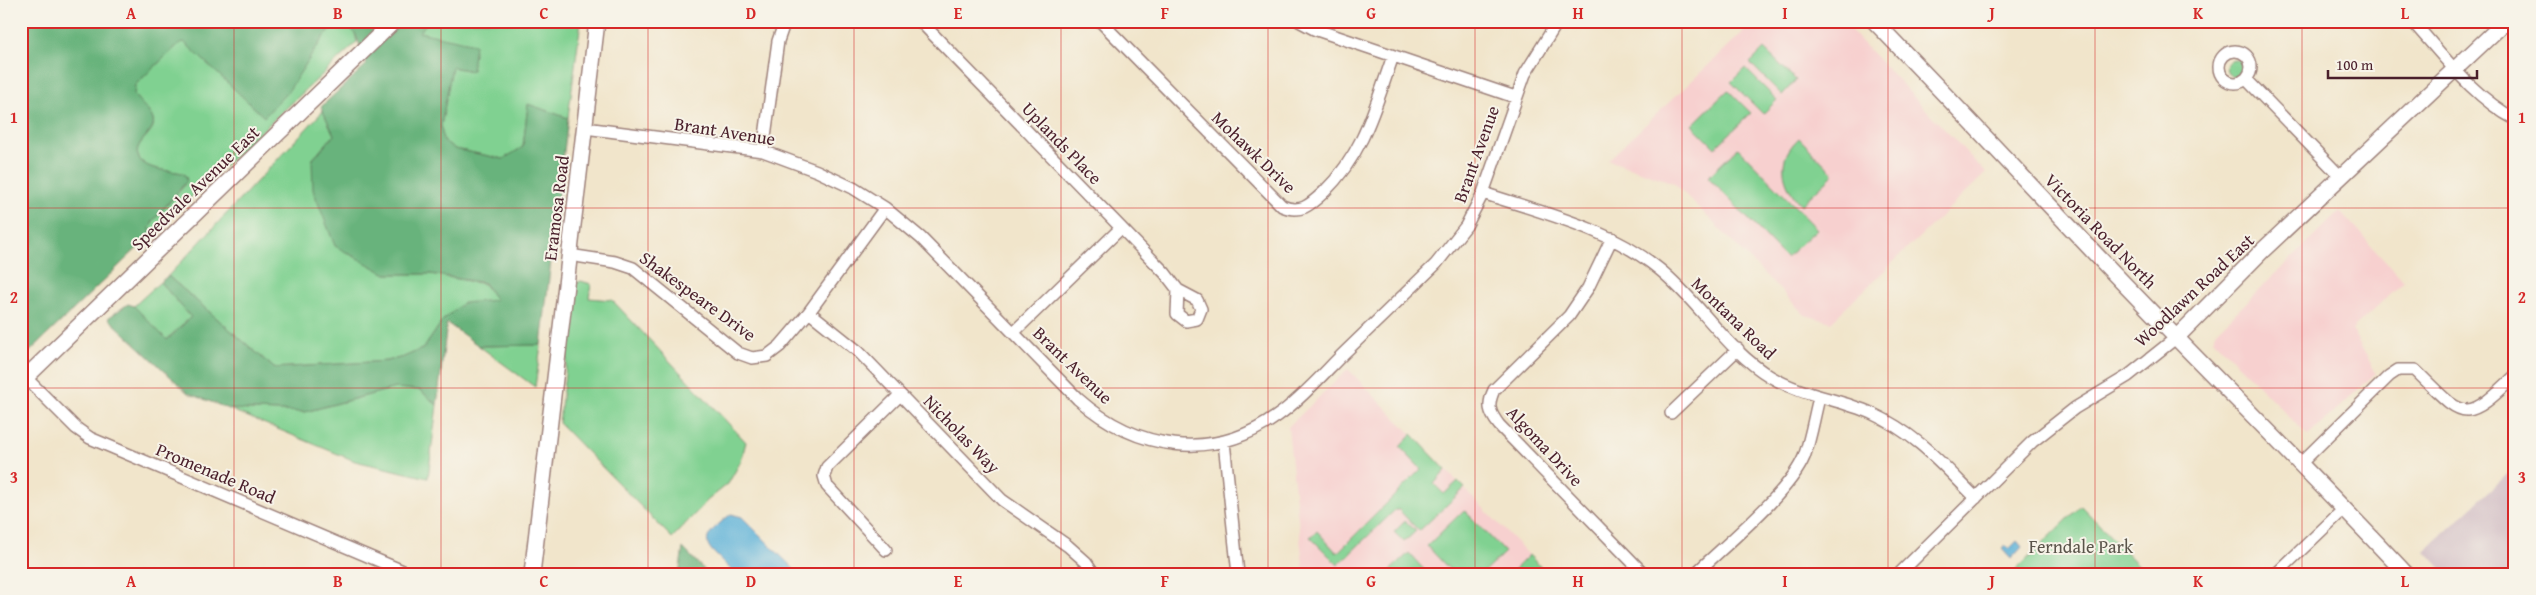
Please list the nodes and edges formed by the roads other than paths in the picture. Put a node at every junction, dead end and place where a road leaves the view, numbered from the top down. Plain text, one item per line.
1 (394, 21) edge
2 (596, 21) edge
3 (785, 21) edge
4 (920, 21) edge
5 (1100, 21) edge
6 (1299, 21) edge
7 (1558, 21) edge
8 (1874, 21) edge
9 (2412, 21) edge
10 (2506, 21) edge
11 (1393, 56) junction
12 (2457, 70) junction
13 (2246, 79) dead end
14 (1515, 97) junction
15 (2515, 119) edge
16 (585, 128) junction
17 (763, 151) junction
18 (2341, 177) junction
19 (1483, 193) junction
20 (885, 208) junction
21 (1121, 228) junction
22 (1612, 238) junction
23 (569, 255) junction
24 (1178, 290) dead end
25 (809, 312) junction
26 (1014, 332) junction
27 (2177, 337) junction
28 (1738, 349) junction
29 (2515, 376) edge
30 (24, 380) edge
31 (900, 395) junction
32 (1819, 398) junction
33 (1670, 414) dead end
34 (1224, 442) junction
35 (2301, 463) junction
36 (1976, 498) junction
37 (2345, 508) junction
38 (886, 550) dead end
39 (410, 574) edge
40 (532, 574) edge
41 (1094, 574) edge
42 (1238, 574) edge
43 (1644, 574) edge
44 (1695, 574) edge
45 (1899, 574) edge
46 (2276, 574) edge
47 (2406, 574) edge

1 - 30 main road, Speedvale Avenue East
2 - 16 main road, Eramosa Road
3 - 17 street
4 - 21 street, Uplands Place
5 - 11 street, Mohawk Drive
6 - 11 street
7 - 14 street, Brant Avenue
8 - 27 main road, Victoria Road North
9 - 12 street
10 - 12 main road, Woodlawn Road East
11 - 14 street
12 - 15 street
12 - 18 main road, Woodlawn Road East
13 - 18 street
14 - 19 street, Brant Avenue
16 - 17 street, Brant Avenue
16 - 23 main road, Eramosa Road
17 - 20 street, Brant Avenue
18 - 27 main road, Woodlawn Road East
19 - 22 street, Montana Road
19 - 34 street, Brant Avenue
20 - 25 street, Shakespeare Drive
20 - 26 street, Brant Avenue
21 - 24 street, Uplands Place
21 - 26 street
22 - 28 street, Montana Road
22 - 43 street, Algoma Drive
23 - 25 street, Shakespeare Drive
23 - 40 main road, Eramosa Road
25 - 31 street, Nicholas Way
26 - 34 street, Brant Avenue
27 - 35 main road, Victoria Road North
27 - 36 street, Woodlawn Road East
28 - 32 street, Montana Road
28 - 33 street
29 - 35 street
30 - 39 street, Promenade Road
31 - 38 street
31 - 41 street, Nicholas Way
32 - 36 street, Montana Road
32 - 44 street
34 - 42 street
35 - 37 main road, Victoria Road North
36 - 45 street, Woodlawn Road East
37 - 46 street
37 - 47 main road, Victoria Road North

